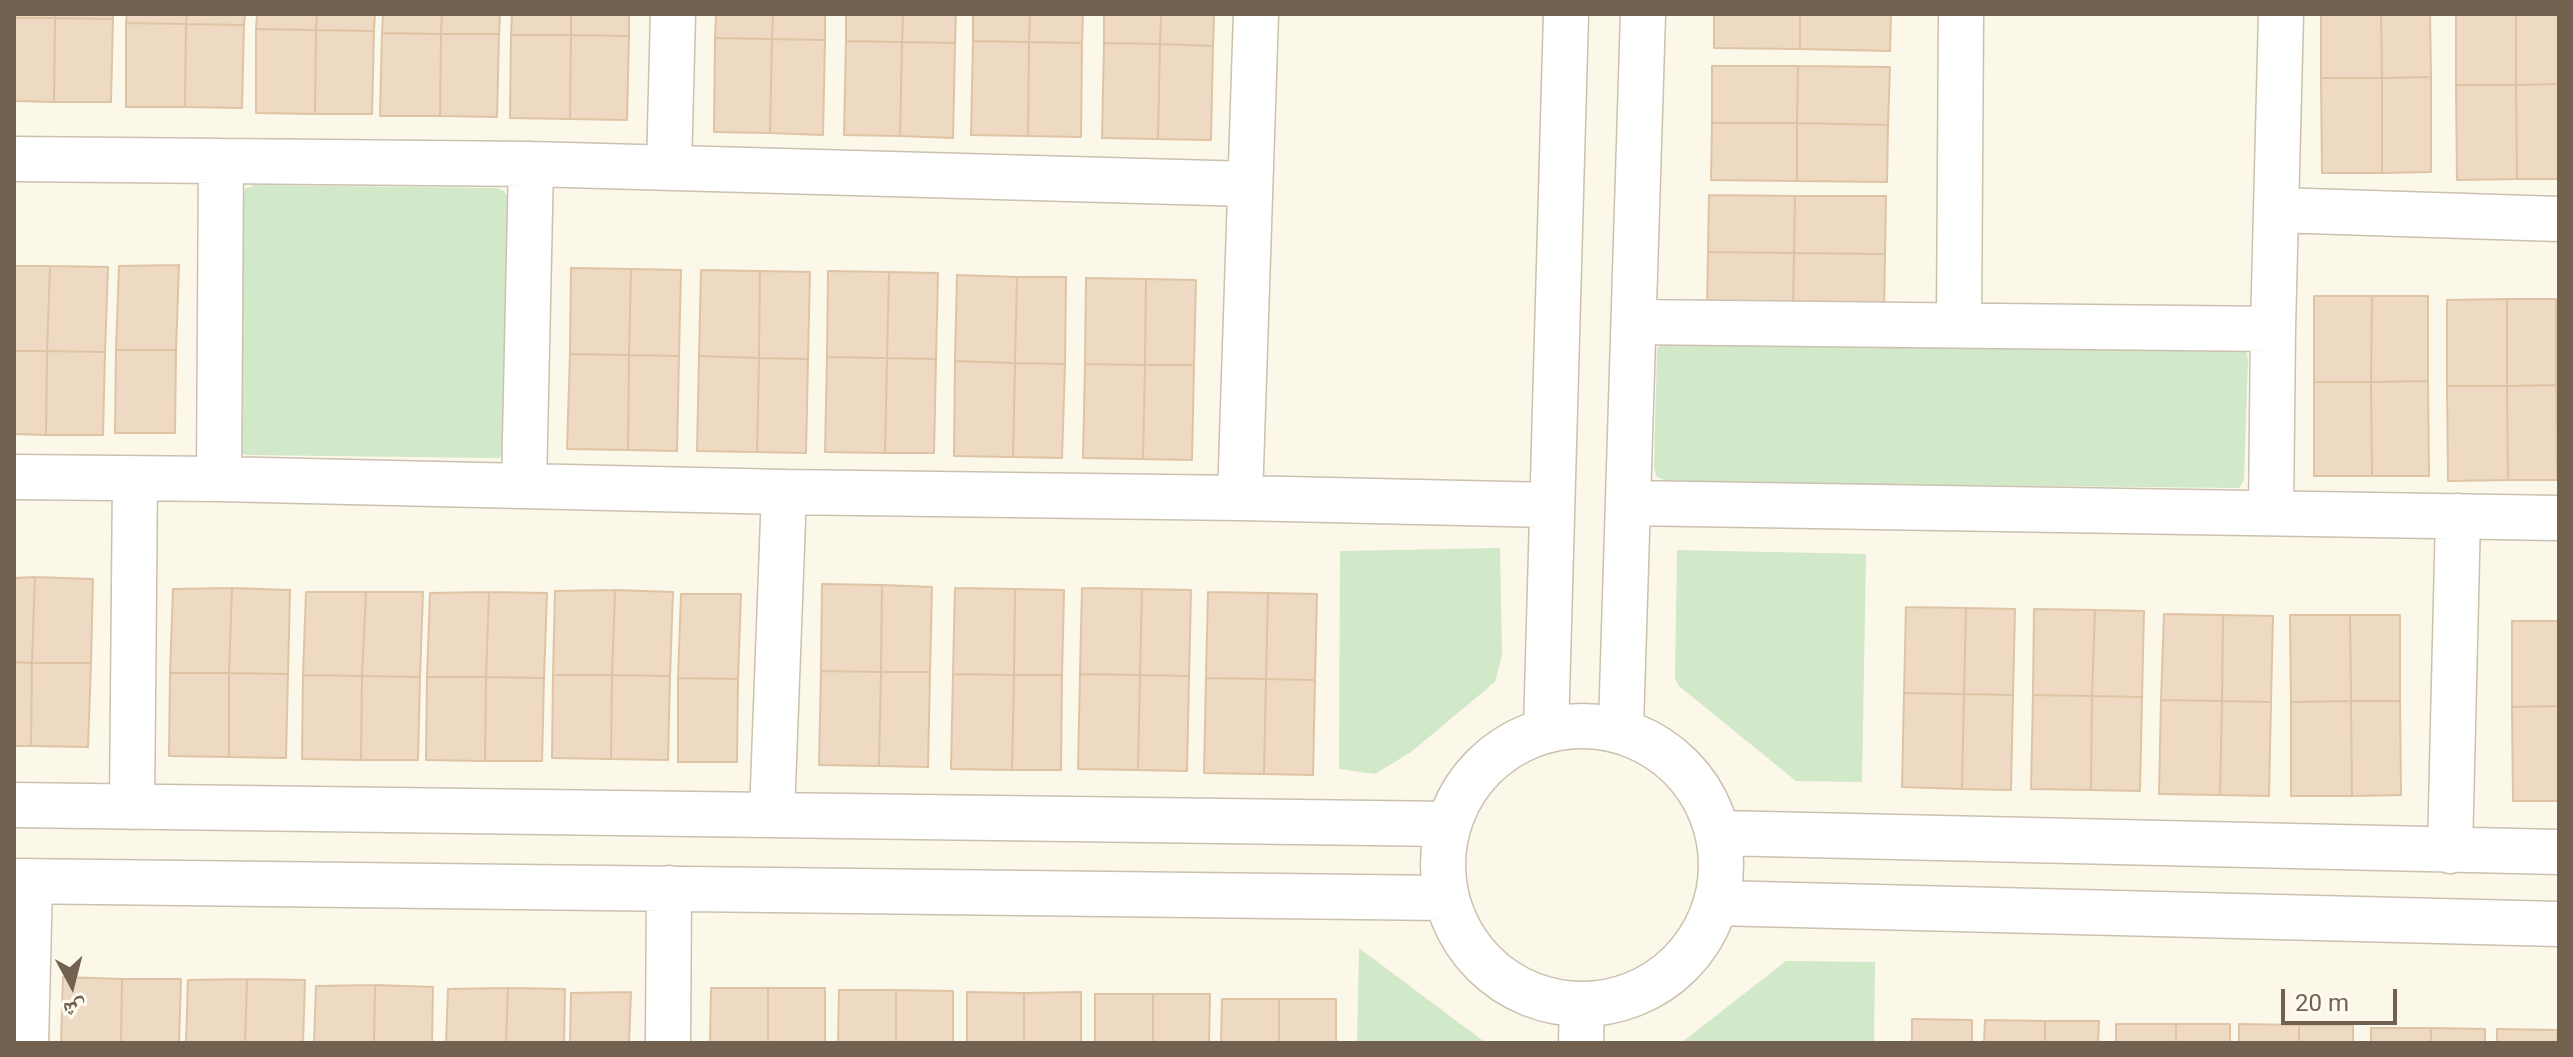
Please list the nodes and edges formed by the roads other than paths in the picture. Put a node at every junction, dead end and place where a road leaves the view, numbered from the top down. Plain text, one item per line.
1 (673, 14) edge
2 (1256, 14) edge
3 (1566, 14) edge
4 (1643, 14) edge
5 (1961, 14) edge
6 (2281, 14) edge
7 (14, 159) edge
8 (221, 161) junction
9 (531, 164) junction
10 (669, 167) junction
11 (1250, 184) junction
12 (2276, 210) junction
13 (2559, 219) edge
14 (1634, 322) junction
15 (1959, 325) junction
16 (2273, 329) junction
17 (14, 477) edge
18 (135, 478) junction
19 (219, 479) junction
20 (524, 485) junction
21 (784, 492) junction
22 (1240, 498) junction
23 (1629, 503) junction
24 (1551, 505) junction
25 (2271, 513) junction
26 (2458, 516) junction
27 (2559, 518) edge
28 (1621, 727) junction
29 (1546, 731) junction
30 (14, 805) edge
31 (132, 807) junction
32 (772, 814) junction
33 (1448, 824) junction
34 (1719, 833) junction
35 (2450, 851) junction
36 (2559, 852) edge
37 (22, 881) edge
38 (669, 888) junction
39 (1444, 898) junction
40 (1716, 903) junction
41 (2559, 924) edge
42 (1581, 1024) edge
43 (26, 1043) edge
44 (668, 1043) edge

1 - 10 street
2 - 11 street
3 - 24 street
4 - 14 street
5 - 15 street
6 - 12 street
7 - 8 street
8 - 9 street
8 - 19 street
9 - 10 street
9 - 20 street
10 - 11 street
11 - 22 street
12 - 13 street
12 - 16 street
14 - 15 street
14 - 23 street
15 - 16 street
16 - 25 street
17 - 18 street
18 - 19 street
18 - 31 street
19 - 20 street
20 - 21 street
21 - 22 street
21 - 32 street
22 - 24 street
23 - 25 street
23 - 28 street
24 - 29 street
25 - 26 street
26 - 27 street
26 - 35 street
28 - 29 street
28 - 34 street
29 - 33 street
30 - 31 street
31 - 32 street
32 - 33 street
33 - 39 street
34 - 35 street
34 - 40 street
35 - 36 street
37 - 38 street
37 - 43 street
38 - 39 street
38 - 44 street
39 - 42 street
40 - 41 street
40 - 42 street

